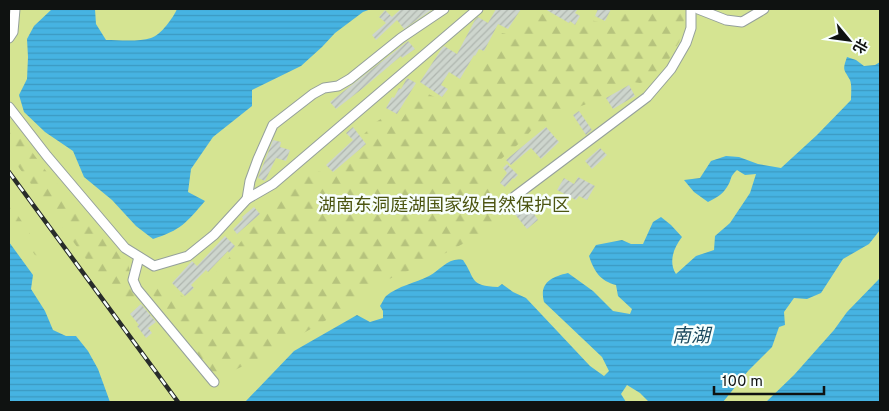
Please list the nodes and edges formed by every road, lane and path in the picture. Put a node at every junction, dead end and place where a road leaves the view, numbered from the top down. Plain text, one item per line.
1 (15, 9) edge
2 (444, 9) edge
3 (478, 9) edge
4 (691, 9) edge
5 (698, 9) edge
6 (764, 9) edge
7 (9, 38) edge
8 (9, 107) edge
9 (514, 197) dead end
10 (247, 199) junction
11 (139, 256) junction
12 (214, 382) dead end

1 - 7 street
2 - 10 street
3 - 10 street
4 - 9 street
5 - 6 street
8 - 11 street
10 - 11 street
11 - 12 street

